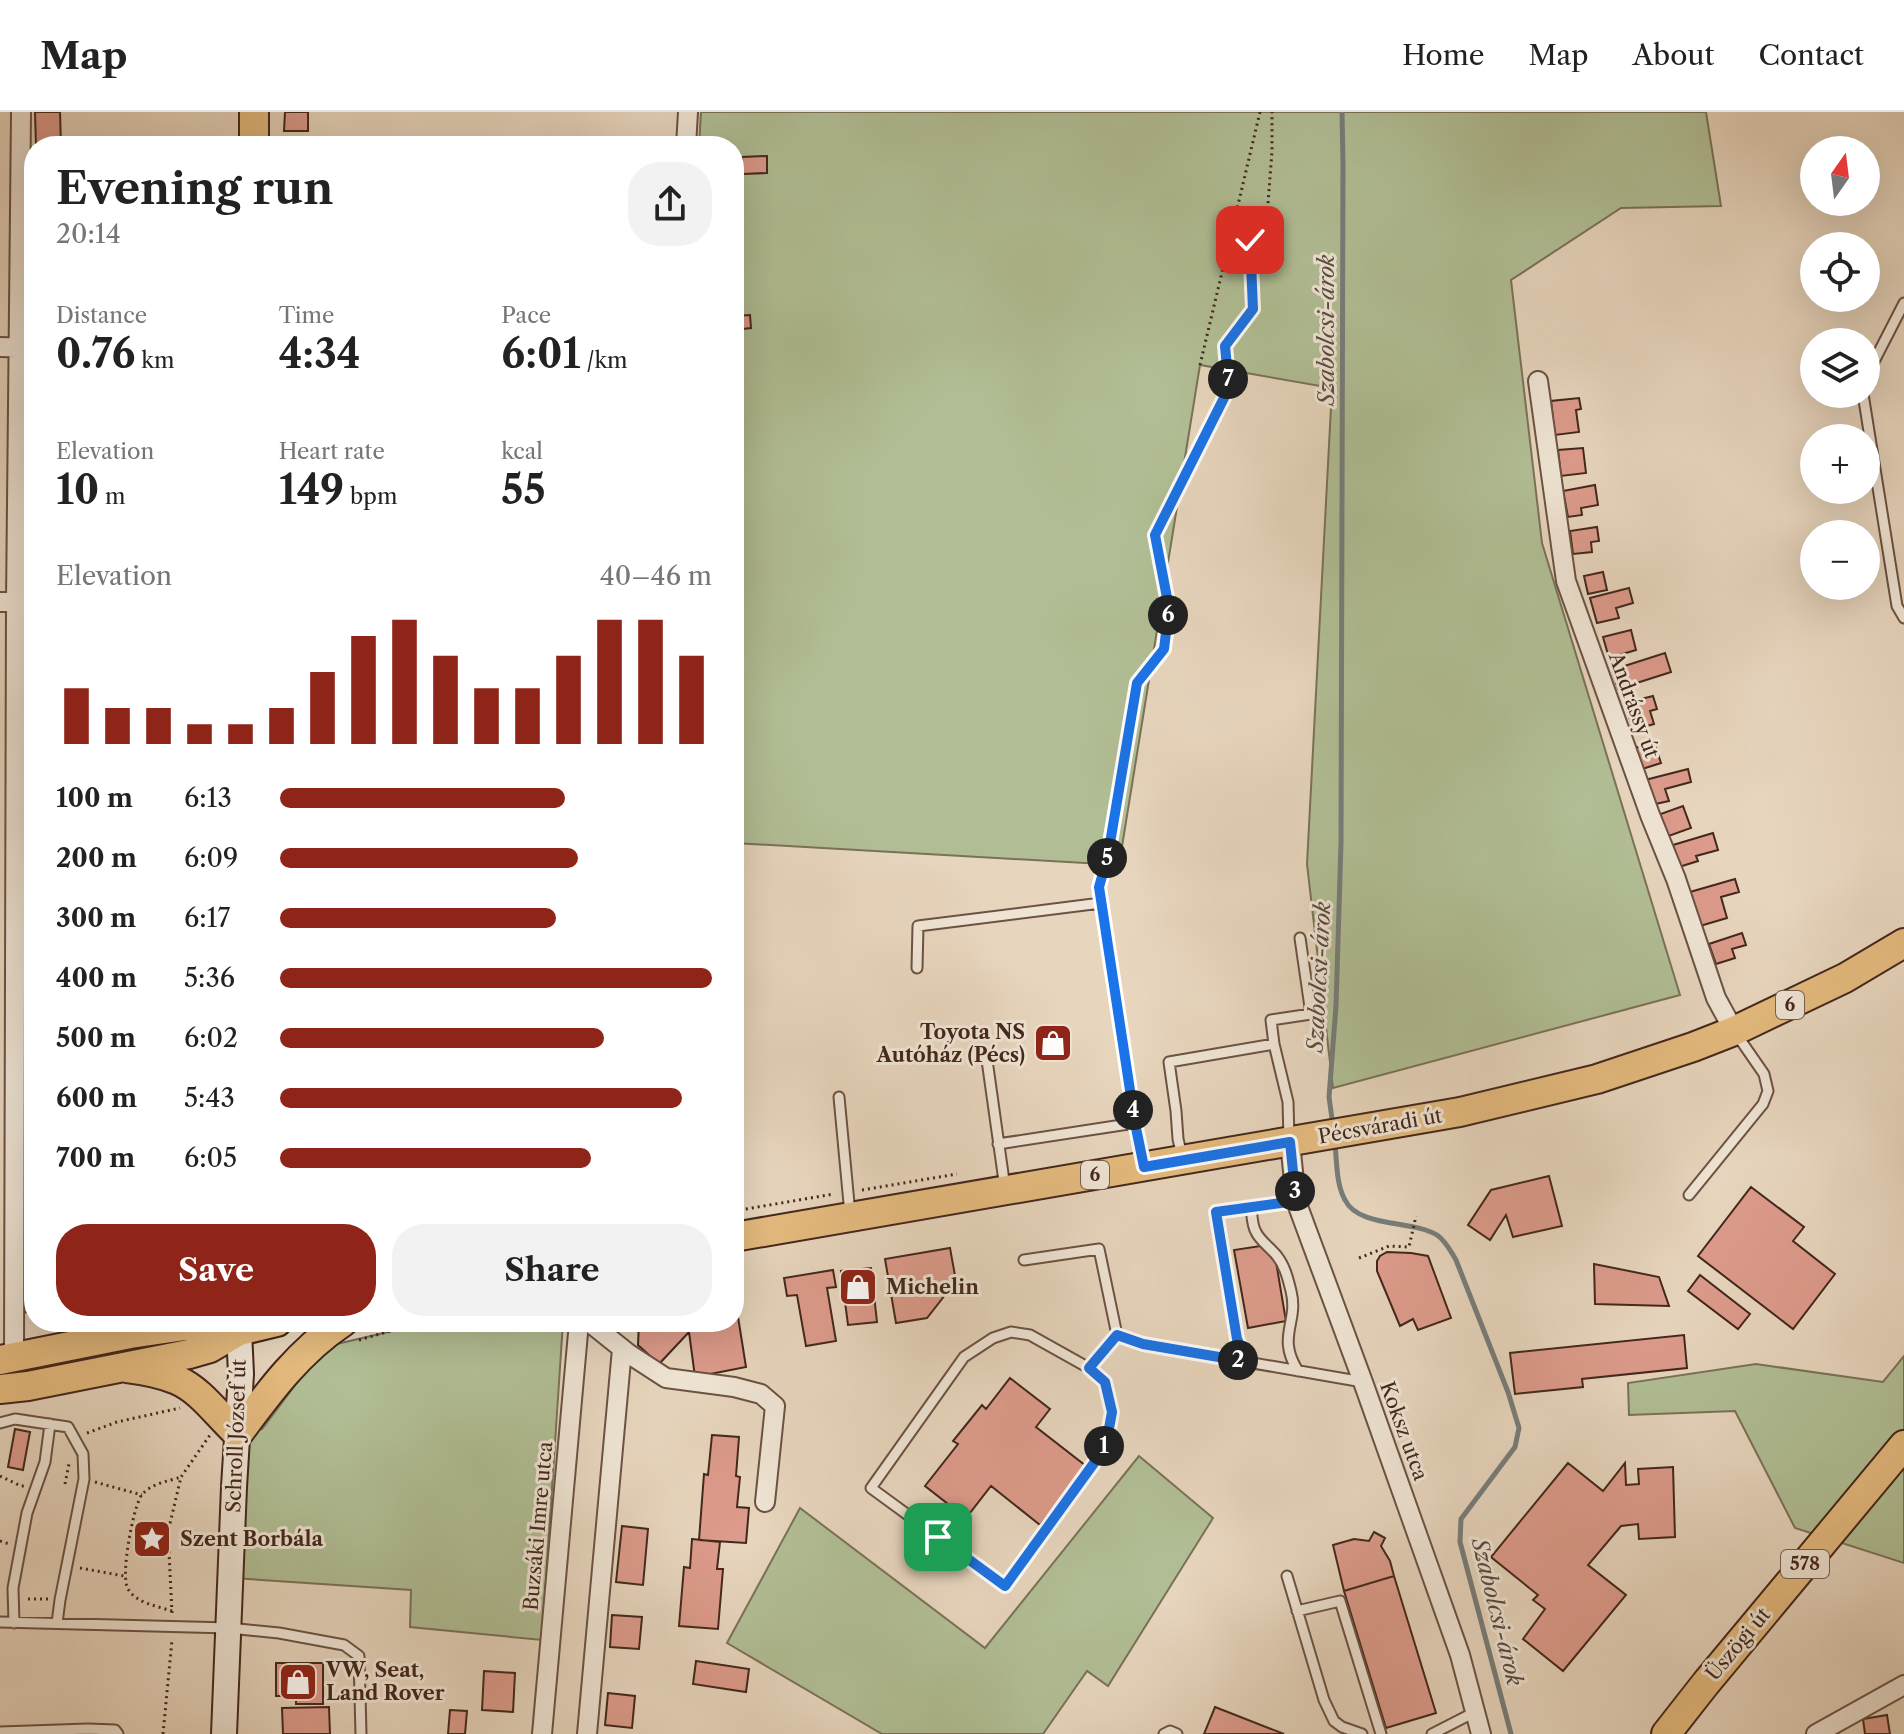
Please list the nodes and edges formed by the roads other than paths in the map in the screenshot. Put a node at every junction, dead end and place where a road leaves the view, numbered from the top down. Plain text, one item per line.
1 (21, 112) edge
2 (254, 112) edge
3 (688, 112) edge
4 (254, 136) edge
5 (687, 136) edge
6 (24, 230) edge
7 (1904, 303) edge
8 (0, 347) edge
9 (24, 348) edge
10 (1880, 350) edge
11 (1538, 381) dead end
12 (1865, 408) edge
13 (24, 424) edge
14 (17, 602) edge
15 (1904, 618) edge
16 (1099, 887) road end
17 (1101, 903) junction
18 (1300, 938) dead end
19 (1904, 943) edge
20 (917, 968) dead end
21 (1734, 1031) junction
22 (1274, 1044) junction
23 (986, 1053) dead end
24 (839, 1097) dead end
25 (1135, 1123) junction
26 (1290, 1142) junction
27 (998, 1144) junction
28 (1183, 1160) junction
29 (1144, 1167) junction
30 (1006, 1191) junction
31 (1689, 1195) dead end
32 (1296, 1201) junction
33 (1251, 1207) junction
34 (851, 1217) junction
35 (744, 1235) edge
36 (1024, 1260) dead end
37 (135, 1332) edge
38 (144, 1332) edge
39 (231, 1332) edge
40 (239, 1332) edge
41 (330, 1332) edge
42 (578, 1332) edge
43 (601, 1332) edge
44 (130, 1334) junction
45 (1117, 1335) junction
46 (622, 1349) junction
47 (7, 1359) edge
48 (1248, 1362) junction
49 (127, 1368) junction
50 (1089, 1368) junction
51 (1298, 1371) junction
52 (1363, 1382) junction
53 (0, 1389) edge
54 (0, 1423) edge
55 (50, 1424) junction
56 (225, 1433) junction
57 (1904, 1445) edge
58 (765, 1502) dead end
59 (1287, 1576) dead end
60 (1297, 1611) junction
61 (0, 1622) edge
62 (14, 1623) junction
63 (57, 1623) junction
64 (229, 1628) junction
65 (1904, 1685) edge
66 (1475, 1712) junction
67 (84, 1731) edge
68 (4, 1732) edge
69 (48, 1732) edge
70 (118, 1734) edge
71 (224, 1734) edge
72 (361, 1734) edge
73 (542, 1734) edge
74 (587, 1734) edge
75 (1164, 1734) edge
76 (1177, 1734) edge
77 (1362, 1734) edge
78 (1381, 1734) edge
79 (1432, 1734) edge
80 (1481, 1734) edge
81 (1666, 1734) edge
82 (1816, 1734) edge

1 - 6 street
2 - 4 main road
3 - 5 street
7 - 10 lane
8 - 9 street
11 - 21 street, Andrássy út
12 - 15 lane
13 - 14 street
14 - 47 street
16 - 17 lane
17 - 20 lane
17 - 25 lane
18 - 22 lane
19 - 21 main road, Pécsváradi út / 6
21 - 26 main road, Pécsváradi út / 6
21 - 31 lane
22 - 26 lane
22 - 28 lane
23 - 27 lane
24 - 34 lane
25 - 27 lane
25 - 29 lane
26 - 28 main road, Pécsváradi út / 6
26 - 32 street, Koksz utca
27 - 30 lane
28 - 29 main road, Pécsváradi út / 6
29 - 30 main road, Pécsváradi út / 6
30 - 34 main road, Pécsváradi út / 6
32 - 33 lane
32 - 52 street, Koksz utca
33 - 48 lane
33 - 51 lane
34 - 35 main road, Pécsváradi út / 6
36 - 45 lane
37 - 44 main road
38 - 44 main road
39 - 49 main road
40 - 56 main road, Schroll József út
41 - 56 main road
42 - 73 street, Buzsáki Imre utca
43 - 46 street
44 - 47 main road
45 - 48 lane
45 - 50 lane
46 - 58 street
46 - 74 street
48 - 51 lane
49 - 53 main road
49 - 56 main road
50 - 50 lane
51 - 52 lane
52 - 66 street, Koksz utca
54 - 55 lane
55 - 62 lane
55 - 63 lane
56 - 64 main road, Schroll József út
57 - 81 main road, Üszögi út / 578
59 - 60 lane
60 - 77 lane
60 - 78 lane
61 - 62 lane
62 - 63 lane
63 - 64 lane
64 - 71 main road, Schroll József út
64 - 72 lane
65 - 82 street
66 - 79 lane
66 - 80 street, Koksz utca
67 - 69 lane
67 - 70 lane
68 - 69 lane
75 - 76 lane

